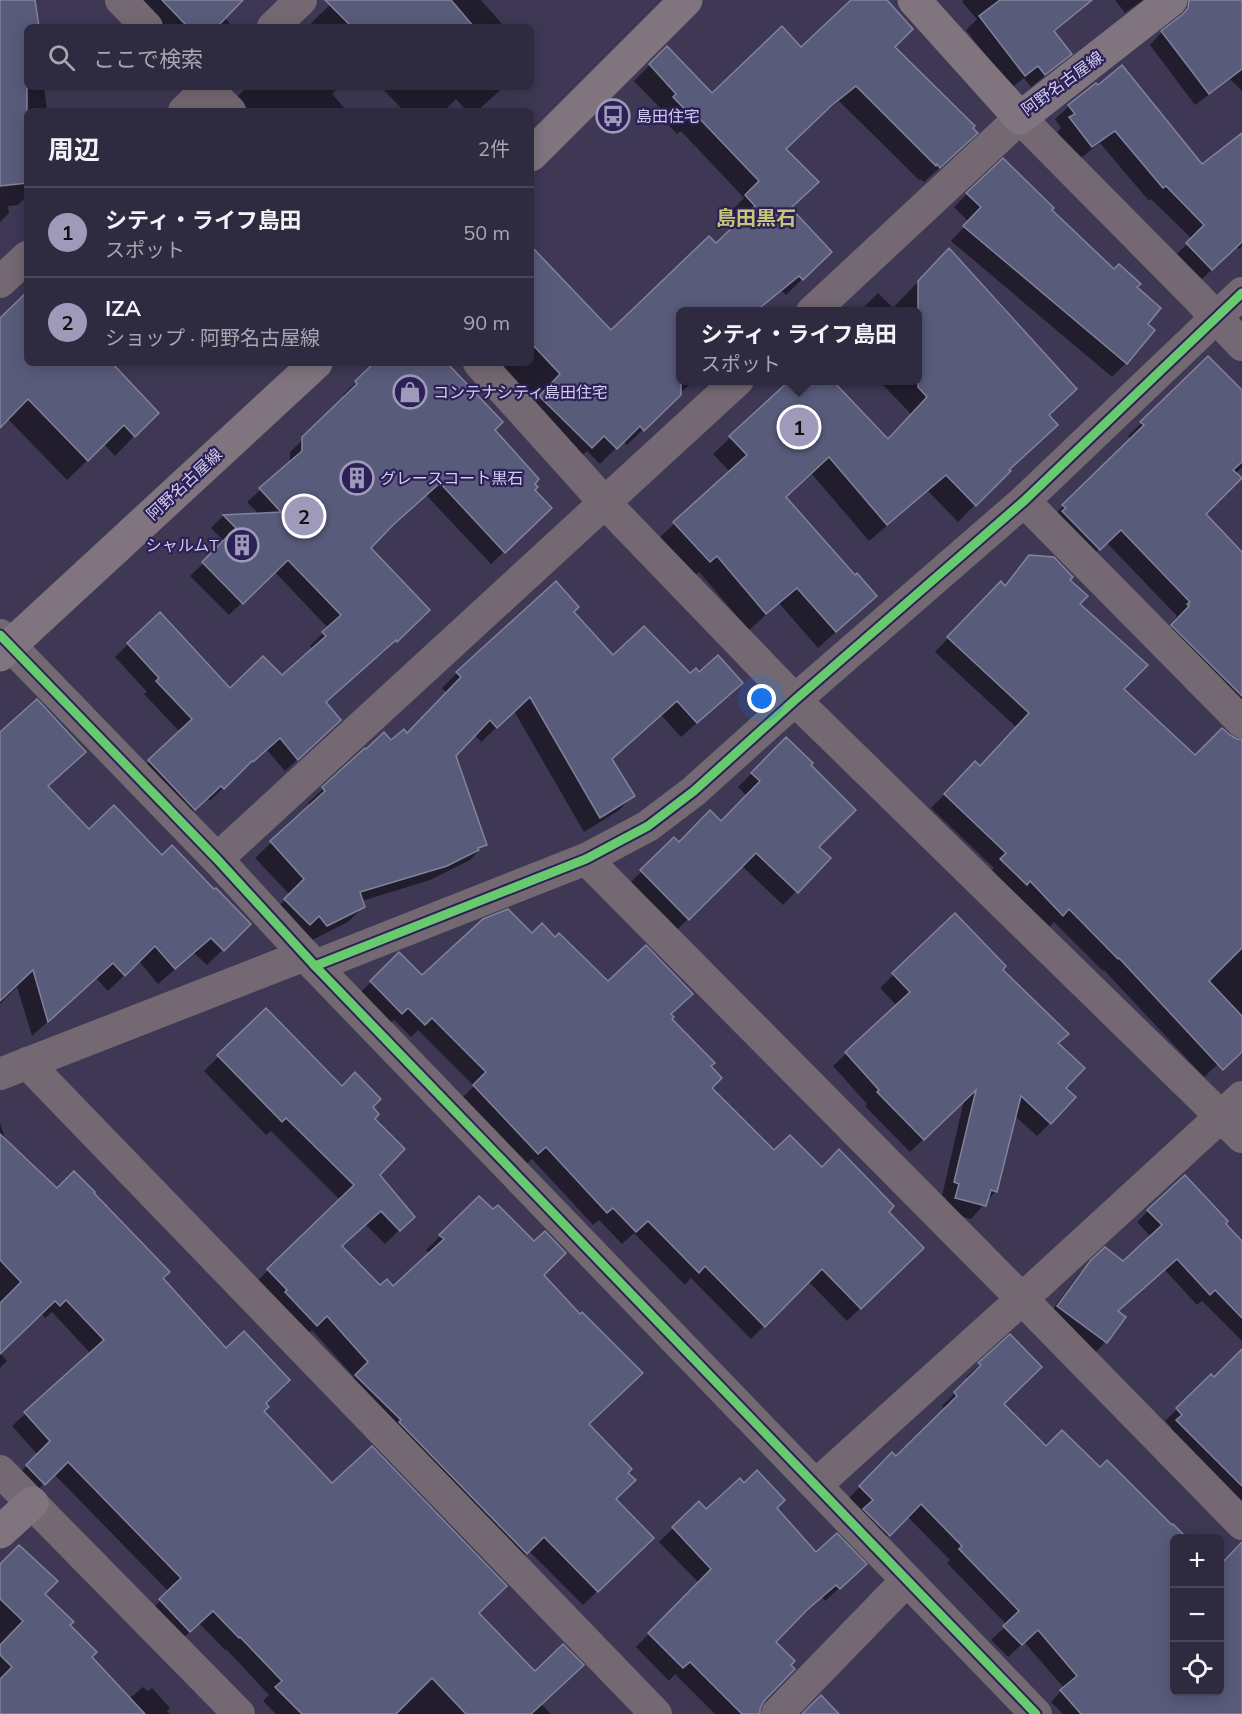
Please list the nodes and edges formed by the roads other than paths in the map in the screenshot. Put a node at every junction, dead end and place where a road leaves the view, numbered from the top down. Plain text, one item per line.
1 (121, 0) edge
2 (301, 0) edge
3 (686, 0) edge
4 (914, 0) edge
5 (1171, 0) edge
6 (144, 24) edge
7 (276, 24) edge
8 (205, 90) edge
9 (209, 90) edge
10 (186, 108) edge
11 (227, 108) edge
12 (1020, 118) junction
13 (534, 152) edge
14 (24, 260) edge
15 (0, 282) edge
16 (1242, 293) edge
17 (817, 307) edge
18 (1215, 318) junction
19 (1242, 345) edge
20 (313, 366) edge
21 (482, 366) edge
22 (734, 385) edge
23 (1024, 501) junction
24 (606, 504) junction
25 (3, 645) edge
26 (795, 700) junction
27 (1242, 722) edge
28 (217, 859) junction
29 (586, 859) junction
30 (310, 961) junction
31 (13, 1068) edge
32 (1235, 1117) edge
33 (1022, 1299) junction
34 (0, 1471) edge
35 (816, 1485) junction
36 (32, 1503) junction
37 (1242, 1524) edge
38 (0, 1532) edge
39 (906, 1581) junction
40 (239, 1714) edge
41 (656, 1714) edge
42 (777, 1714) edge
43 (1036, 1714) edge

1 - 6 street
2 - 7 street
3 - 13 main road
4 - 12 main road, 阿野名古屋線
5 - 12 main road, 阿野名古屋線
8 - 10 street
9 - 11 street
12 - 17 street
12 - 18 street
14 - 15 street
16 - 18 street
18 - 19 street
18 - 23 street
20 - 25 main road, 阿野名古屋線
21 - 24 street
22 - 24 street
23 - 26 street
23 - 27 street
24 - 26 street
24 - 28 street
25 - 28 street
26 - 29 street
26 - 32 street
28 - 30 street
29 - 30 street
29 - 33 street
30 - 31 street
30 - 35 street
31 - 41 street
32 - 33 street
33 - 35 street
33 - 37 street
34 - 36 street
35 - 39 street
36 - 38 main road
36 - 40 street
39 - 42 street
39 - 43 street

